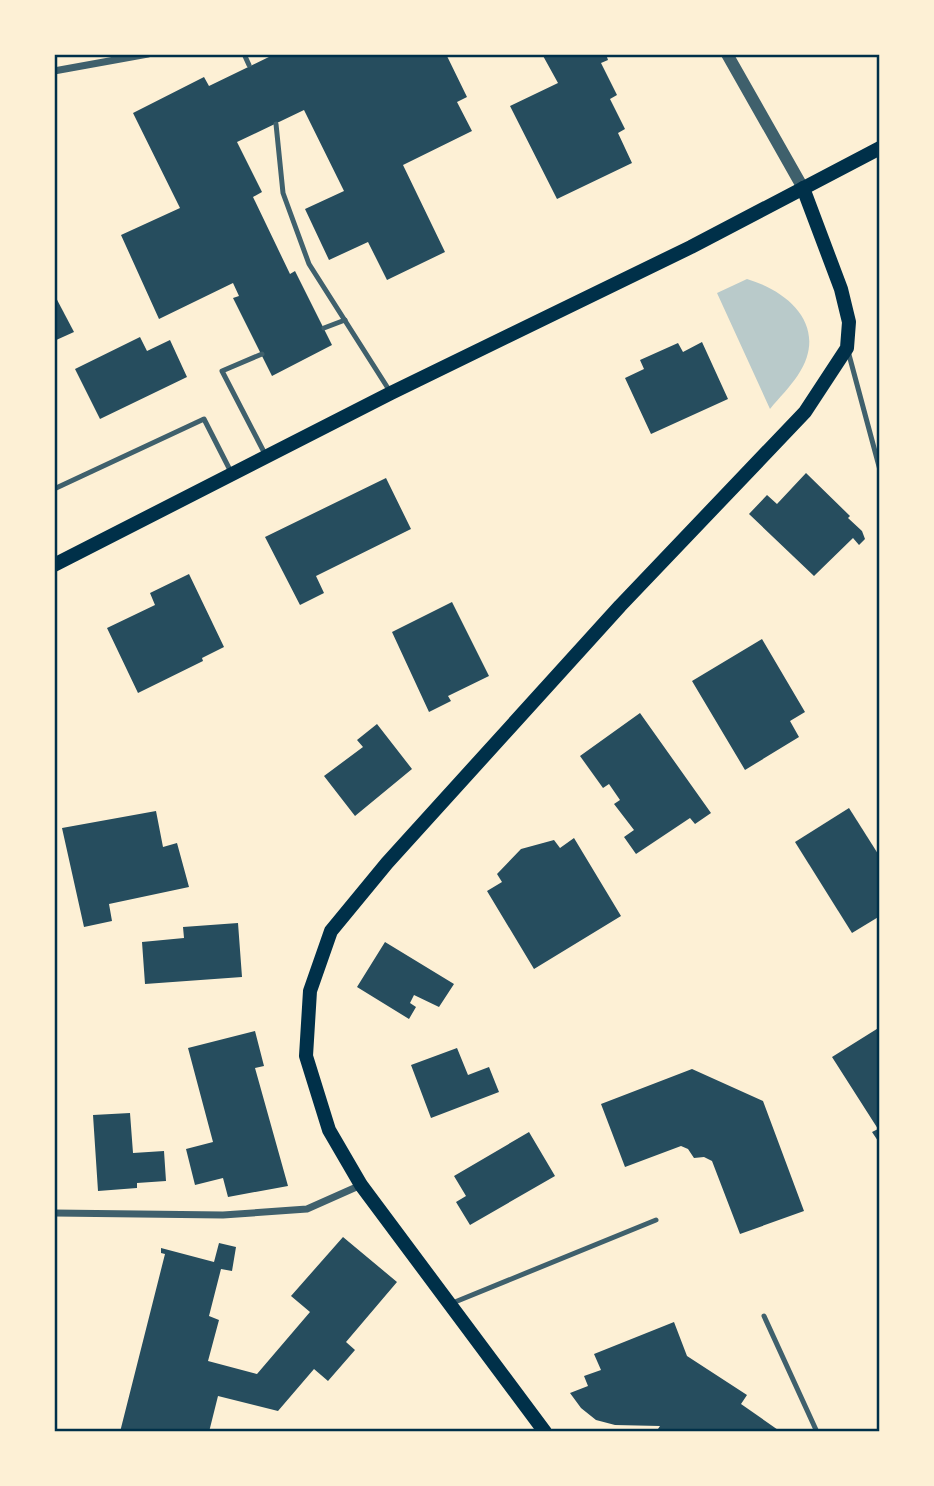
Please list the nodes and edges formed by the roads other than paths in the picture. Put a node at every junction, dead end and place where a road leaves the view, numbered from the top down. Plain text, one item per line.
1 (148, 54) edge
2 (244, 54) edge
3 (727, 54) edge
4 (249, 65) dead end
5 (54, 71) edge
6 (276, 124) dead end
7 (880, 148) edge
8 (803, 188) junction
9 (345, 320) junction
10 (324, 328) dead end
11 (847, 348) junction
12 (262, 355) dead end
13 (391, 393) junction
14 (266, 457) junction
15 (880, 470) edge
16 (232, 474) junction
17 (54, 489) edge
18 (54, 565) edge
19 (361, 1185) junction
20 (54, 1213) edge
21 (656, 1220) dead end
22 (450, 1304) junction
23 (764, 1316) dead end
24 (545, 1432) edge
25 (817, 1432) edge

1 - 5 street
2 - 4 lane
3 - 8 street
6 - 9 lane
7 - 8 main road
8 - 11 main road
8 - 13 main road
9 - 10 lane
9 - 13 lane
11 - 15 lane
11 - 19 main road
12 - 14 lane
13 - 14 main road
14 - 16 main road
16 - 17 lane
16 - 18 main road
19 - 20 street
19 - 22 main road
21 - 22 lane
22 - 24 main road
23 - 25 lane

